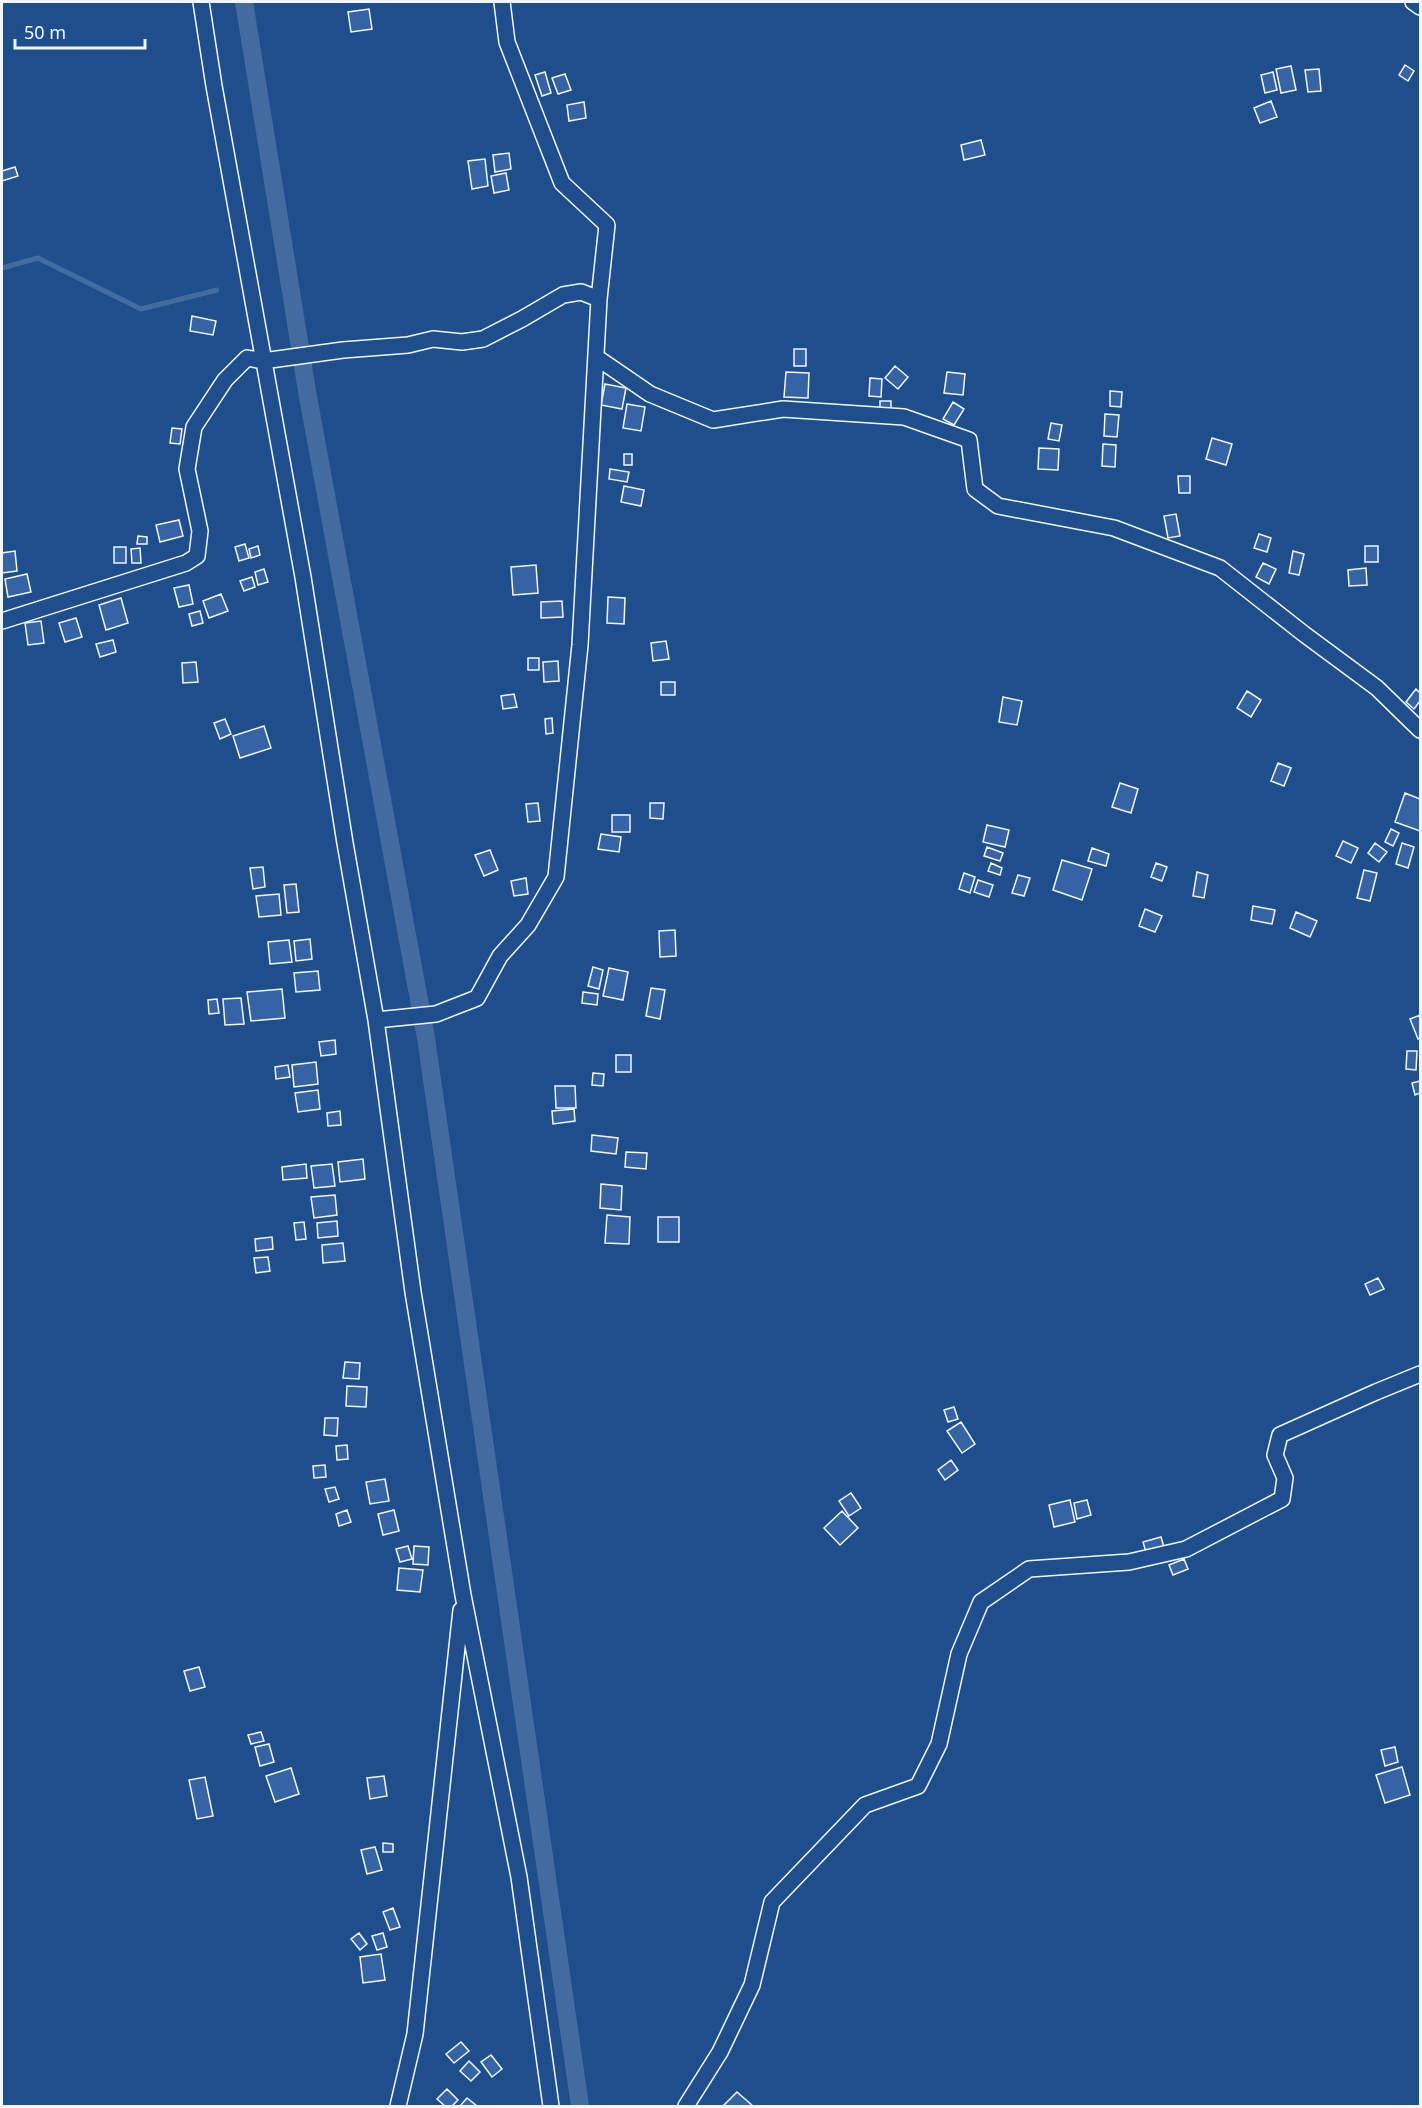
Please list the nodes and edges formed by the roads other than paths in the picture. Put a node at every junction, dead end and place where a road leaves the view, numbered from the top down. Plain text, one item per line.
1 (201, 2) edge
2 (502, 2) edge
3 (1413, 2) edge
4 (1420, 7) edge
5 (599, 299) junction
6 (596, 357) junction
7 (263, 361) junction
8 (2, 621) edge
9 (1420, 730) edge
10 (376, 1020) junction
11 (1420, 1374) edge
12 (463, 1595) junction
13 (398, 2106) edge
14 (551, 2106) edge
15 (686, 2106) edge

1 - 7 street
2 - 5 street
3 - 4 street
5 - 6 street
5 - 7 street
6 - 9 street
6 - 10 street
7 - 8 street
7 - 10 street
10 - 12 street
11 - 15 street
12 - 13 street
12 - 14 street

